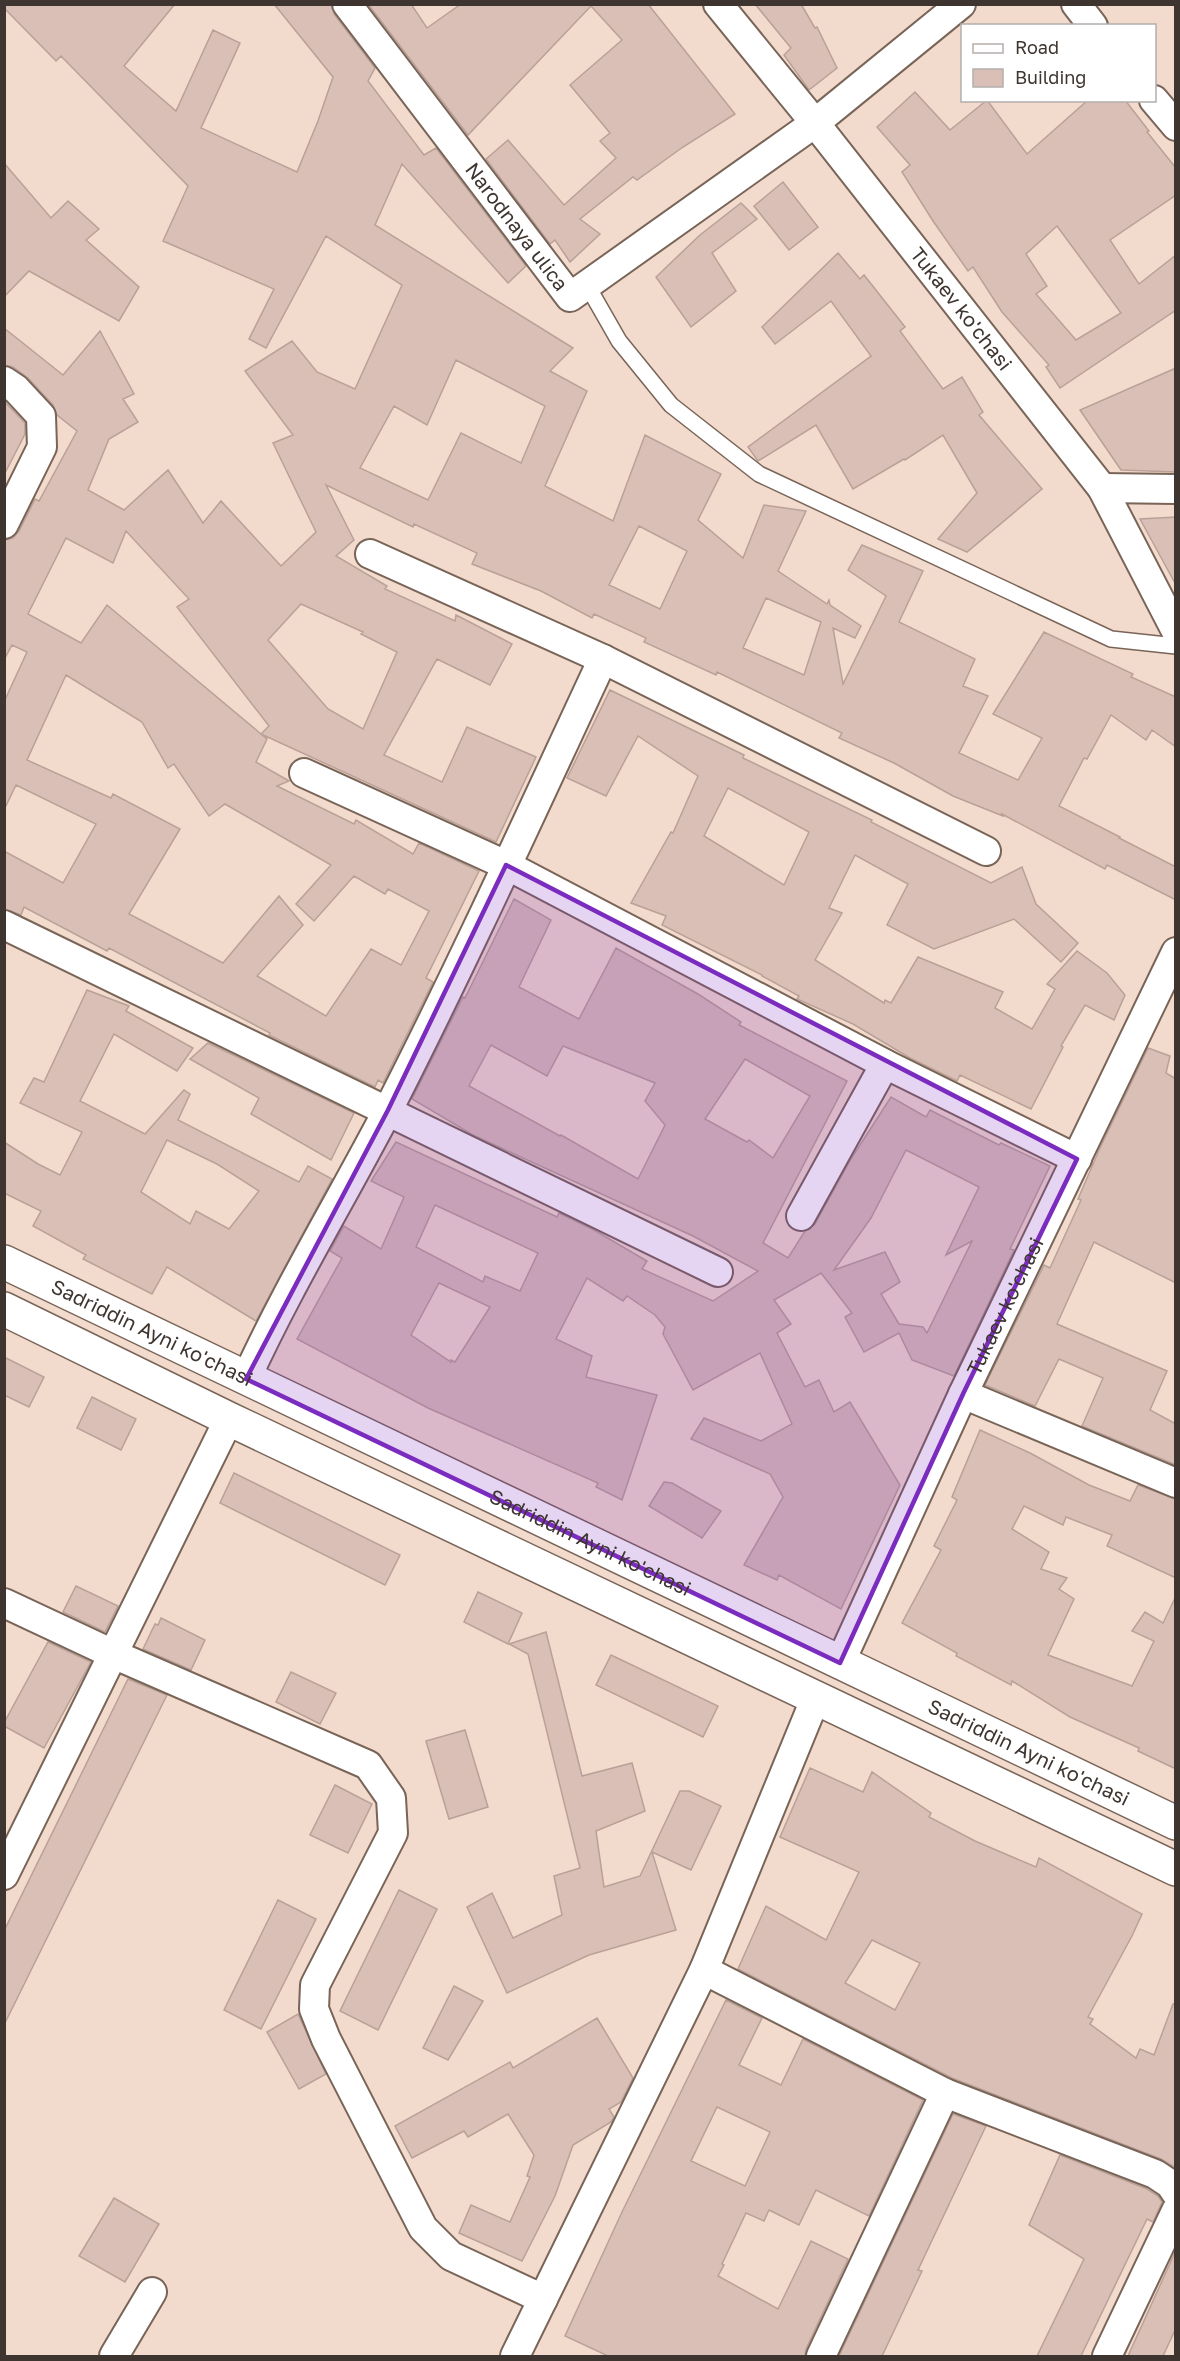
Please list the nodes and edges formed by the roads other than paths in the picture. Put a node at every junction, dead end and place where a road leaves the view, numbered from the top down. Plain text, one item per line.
1 (347, 4) edge
2 (718, 4) edge
3 (961, 4) edge
4 (1076, 4) edge
5 (1092, 24) edge
6 (1156, 101) edge
7 (815, 123) junction
8 (1176, 126) edge
9 (587, 285) junction
10 (4, 381) edge
11 (1102, 489) junction
12 (1176, 489) edge
13 (4, 524) edge
14 (370, 554) dead end
15 (1176, 631) edge
16 (1176, 646) edge
17 (603, 659) junction
18 (304, 773) dead end
19 (986, 851) dead end
20 (506, 865) junction
21 (4, 925) edge
22 (1176, 952) edge
23 (885, 1064) junction
24 (387, 1110) junction
25 (1077, 1159) junction
26 (801, 1216) dead end
27 (4, 1262) edge
28 (718, 1272) dead end
29 (4, 1309) edge
30 (246, 1379) junction
31 (963, 1394) junction
32 (229, 1419) junction
33 (1176, 1483) edge
34 (4, 1603) edge
35 (113, 1654) junction
36 (840, 1663) junction
37 (816, 1697) junction
38 (1176, 1823) edge
39 (1176, 1869) edge
40 (4, 1875) edge
41 (704, 1970) junction
42 (945, 2093) junction
43 (1176, 2193) edge
44 (1176, 2211) edge
45 (152, 2292) dead end
46 (543, 2299) junction
47 (114, 2356) edge
48 (516, 2356) edge
49 (821, 2356) edge
50 (1107, 2356) edge

1 - 9 street, Narodnaya ulica
2 - 7 street, Tukaev ko'chasi
3 - 7 street, Narodnaya ulica
4 - 5 street
6 - 8 street
7 - 9 street, Narodnaya ulica
7 - 11 street, Tukaev ko'chasi
9 - 16 lane
10 - 13 street
11 - 12 street
11 - 15 street, Tukaev ko'chasi
14 - 17 street
17 - 19 street
17 - 20 street
18 - 20 street
20 - 23 street
20 - 24 street
21 - 24 street
22 - 25 street, Tukaev ko'chasi
23 - 25 street
23 - 26 street
24 - 28 street
24 - 30 street
25 - 31 street, Tukaev ko'chasi
27 - 30 main road, Sadriddin Ayni ko'chasi
29 - 32 main road, Sadriddin Ayni ko'chasi
30 - 32 main road
30 - 36 main road, Sadriddin Ayni ko'chasi
31 - 33 street
31 - 36 street, Tukaev ko'chasi
32 - 35 street
32 - 37 main road, Sadriddin Ayni ko'chasi
34 - 35 street
35 - 40 street
35 - 46 street
36 - 38 main road, Sadriddin Ayni ko'chasi
37 - 39 main road, Sadriddin Ayni ko'chasi
37 - 41 street
41 - 42 street
41 - 46 street
42 - 43 street
42 - 49 street
44 - 50 street
45 - 47 street
46 - 48 street

